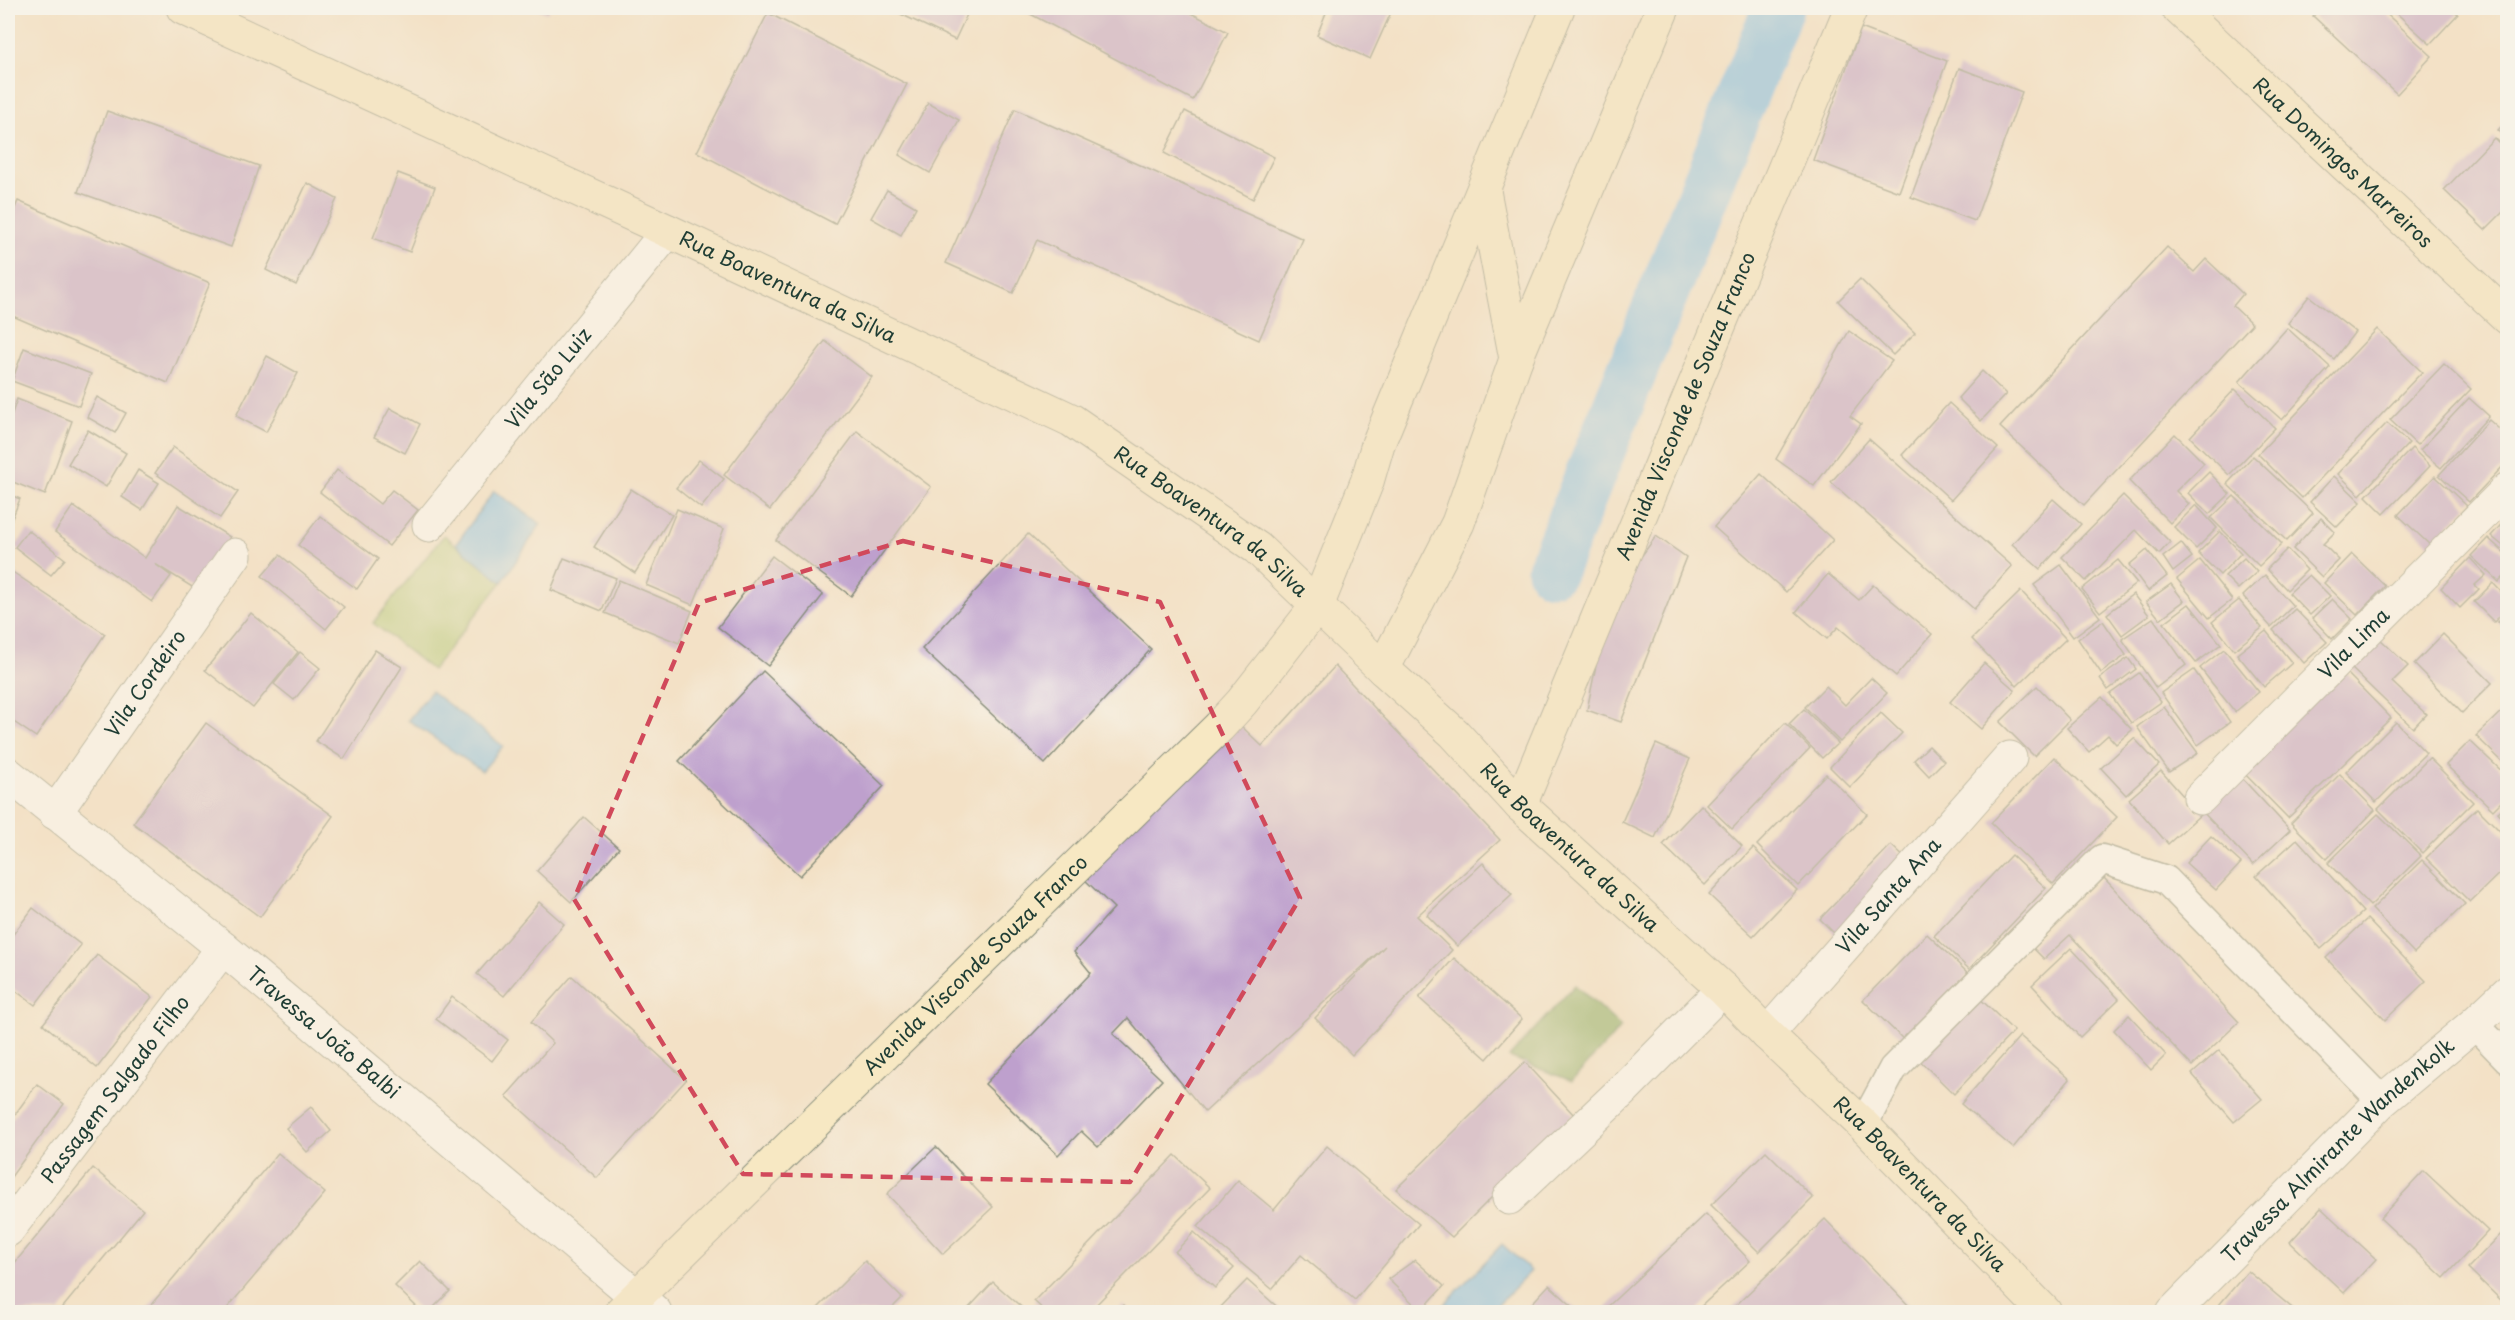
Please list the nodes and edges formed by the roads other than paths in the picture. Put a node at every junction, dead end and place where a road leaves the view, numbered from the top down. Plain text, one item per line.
1 (183, 8) edge
2 (1558, 8) edge
3 (1662, 8) edge
4 (1851, 8) edge
5 (2178, 8) edge
6 (1484, 191) junction
7 (668, 231) junction
8 (2508, 318) edge
9 (1516, 359) junction
10 (2508, 489) edge
11 (429, 525) dead end
12 (235, 555) dead end
13 (1317, 606) junction
14 (1383, 669) junction
15 (2010, 758) dead end
16 (8, 774) edge
17 (2200, 798) dead end
18 (1520, 805) junction
19 (55, 813) junction
20 (223, 948) junction
21 (1723, 989) junction
22 (2508, 992) edge
23 (2474, 1024) junction
24 (1767, 1034) junction
25 (2508, 1059) edge
26 (2382, 1101) junction
27 (1863, 1125) junction
28 (1509, 1198) dead end
29 (8, 1230) edge
30 (638, 1307) edge
31 (2045, 1312) edge
32 (2173, 1312) edge

1 - 7 main road, Rua Boaventura da Silva
2 - 6 main road
3 - 9 main road
4 - 18 main road, Avenida Visconde de Souza Franco
5 - 8 main road, Rua Domingos Marreiros
6 - 9 main road
6 - 13 main road
7 - 11 street, Vila São Luiz
7 - 13 main road, Rua Boaventura da Silva
9 - 14 main road
10 - 17 street, Vila Lima
12 - 19 street, Vila Cordeiro
13 - 14 main road, Rua Boaventura da Silva
13 - 30 main road, Avenida Visconde Souza Franco
14 - 18 main road, Rua Boaventura da Silva
15 - 24 street, Vila Santa Ana
16 - 19 street, Travessa João Balbi
18 - 21 main road, Rua Boaventura da Silva
19 - 20 street, Travessa João Balbi
20 - 29 street, Passagem Salgado Filho
20 - 30 street, Travessa João Balbi
21 - 24 main road, Rua Boaventura da Silva
21 - 28 street
22 - 23 street, Travessa Almirante Wandenkolk
23 - 25 lane
23 - 26 street, Travessa Almirante Wandenkolk
24 - 27 main road, Rua Boaventura da Silva
26 - 27 lane
26 - 32 street, Travessa Almirante Wandenkolk
27 - 31 main road, Rua Boaventura da Silva

